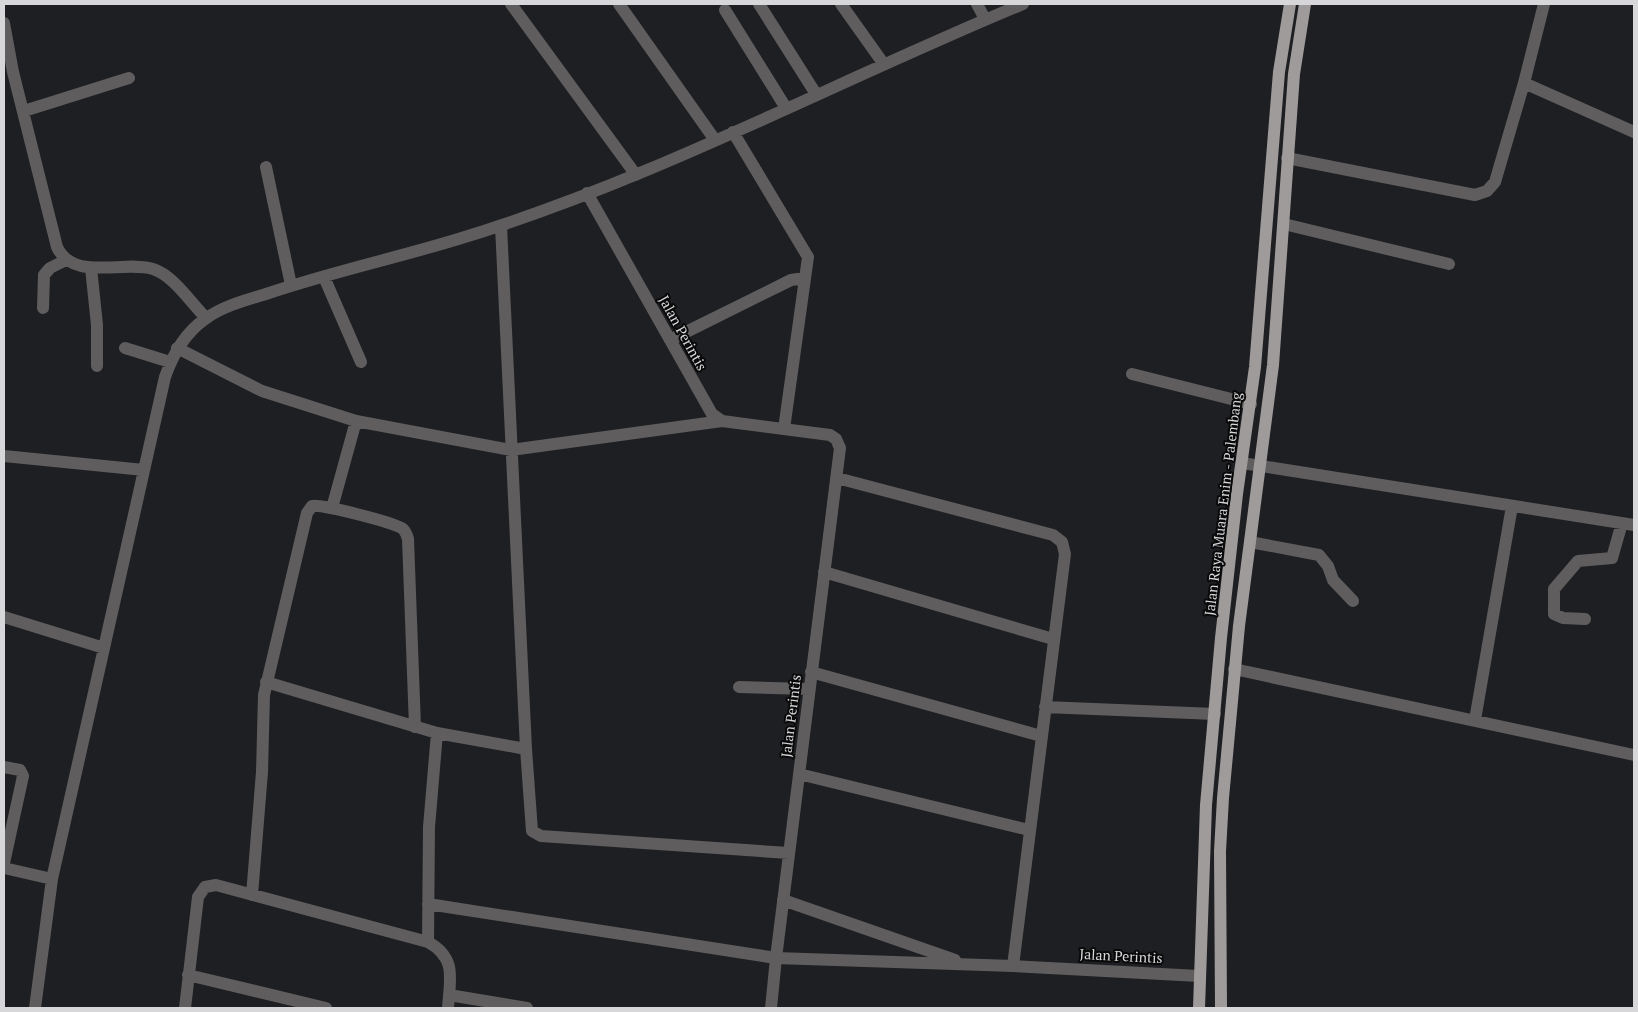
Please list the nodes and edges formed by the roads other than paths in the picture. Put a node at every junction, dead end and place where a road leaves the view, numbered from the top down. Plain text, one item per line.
1 (511, 4) edge
2 (619, 4) edge
3 (759, 4) edge
4 (841, 4) edge
5 (977, 4) edge
6 (1023, 4) edge
7 (1290, 4) edge
8 (1305, 4) edge
9 (1544, 4) edge
10 (726, 10) dead end
11 (985, 19) junction
12 (4, 23) edge
13 (883, 64) junction
14 (129, 78) dead end
15 (1524, 84) junction
16 (816, 94) junction
17 (786, 108) junction
18 (24, 111) junction
19 (733, 132) junction
20 (1634, 132) edge
21 (715, 140) junction
22 (1287, 158) junction
23 (266, 167) dead end
24 (636, 175) junction
25 (587, 193) junction
26 (1284, 224) junction
27 (501, 226) junction
28 (66, 260) junction
29 (1449, 264) dead end
30 (91, 268) junction
31 (324, 277) junction
32 (804, 278) junction
33 (292, 285) junction
34 (43, 308) dead end
35 (206, 318) junction
36 (670, 340) junction
37 (125, 348) dead end
38 (177, 348) junction
39 (170, 362) junction
40 (361, 362) dead end
41 (97, 366) dead end
42 (1132, 374) dead end
43 (1250, 404) junction
44 (356, 421) junction
45 (722, 421) junction
46 (784, 429) junction
47 (511, 450) junction
48 (4, 456) edge
49 (1242, 463) junction
50 (1260, 466) junction
51 (144, 470) junction
52 (837, 478) junction
53 (1512, 506) junction
54 (332, 508) junction
55 (1628, 524) edge
56 (1250, 542) junction
57 (824, 572) junction
58 (1353, 601) dead end
59 (4, 617) edge
60 (1585, 619) dead end
61 (1053, 640) junction
62 (104, 648) junction
63 (1234, 670) junction
64 (811, 672) junction
65 (266, 682) junction
66 (739, 687) dead end
67 (809, 689) junction
68 (1045, 707) junction
69 (1215, 714) junction
70 (1475, 720) junction
71 (415, 727) junction
72 (437, 733) junction
73 (1041, 736) junction
74 (526, 749) junction
75 (1634, 755) edge
76 (4, 767) edge
77 (799, 774) junction
78 (1029, 830) junction
79 (789, 853) junction
80 (4, 863) edge
81 (4, 868) edge
82 (52, 879) junction
83 (252, 895) junction
84 (783, 900) junction
85 (428, 904) junction
86 (428, 942) junction
87 (776, 958) junction
88 (967, 964) junction
89 (1013, 966) junction
90 (188, 975) junction
91 (1199, 976) junction
92 (449, 1002) edge
93 (35, 1008) edge
94 (185, 1008) edge
95 (321, 1008) edge
96 (527, 1008) edge
97 (771, 1008) edge
98 (1199, 1008) edge
99 (1221, 1008) edge

1 - 24 street
2 - 21 street
3 - 16 street
4 - 13 street
5 - 11 street
6 - 11 street
7 - 43 main road, Jalan Raya Muara Enim - Palembang
8 - 22 main road
9 - 15 street
10 - 17 street
11 - 13 street
12 - 18 street
13 - 16 street
14 - 18 street
15 - 20 street
15 - 22 street
16 - 17 street
17 - 19 street
18 - 28 street
19 - 21 street
19 - 32 street
21 - 24 street
22 - 26 main road
23 - 33 street
24 - 25 street
25 - 27 street
25 - 36 street, Jalan Perintis
26 - 29 street
26 - 50 main road
27 - 31 street
27 - 47 street
28 - 30 street
28 - 34 street
30 - 35 street
30 - 41 street
31 - 33 street
31 - 40 street
32 - 36 street
32 - 46 street
33 - 35 street
35 - 38 street
36 - 45 street, Jalan Perintis
37 - 39 street
38 - 39 street
38 - 44 street
39 - 51 street
42 - 43 street
43 - 49 main road, Jalan Raya Muara Enim - Palembang
44 - 47 street
44 - 54 street
45 - 46 street, Jalan Perintis
45 - 47 street
46 - 52 street, Jalan Perintis
47 - 74 street
48 - 51 street
49 - 50 street
49 - 69 main road, Jalan Raya Muara Enim - Palembang
50 - 53 street
50 - 56 main road
51 - 62 street
52 - 57 street, Jalan Perintis
52 - 61 street
53 - 55 street
53 - 70 street
54 - 65 street
54 - 71 street
55 - 60 street
56 - 58 street
56 - 63 main road
57 - 61 street
57 - 64 street, Jalan Perintis
59 - 62 street
61 - 68 street
62 - 82 street
63 - 70 street
63 - 99 main road
64 - 67 street, Jalan Perintis
64 - 73 street
65 - 71 street
65 - 83 street
66 - 67 street
67 - 77 street, Jalan Perintis
68 - 69 street
68 - 73 street
69 - 91 main road, Jalan Raya Muara Enim - Palembang
70 - 75 street
71 - 72 street
72 - 74 street
72 - 85 street
73 - 78 street
74 - 79 street
76 - 80 street
77 - 78 street
77 - 79 street, Jalan Perintis
78 - 89 street
79 - 84 street, Jalan Perintis
81 - 82 street
82 - 93 street
83 - 86 street
83 - 90 street
84 - 87 street, Jalan Perintis
84 - 88 street
85 - 86 street
85 - 87 street
86 - 92 street
87 - 88 street, Jalan Perintis
87 - 97 street
88 - 89 street, Jalan Perintis
89 - 91 street, Jalan Perintis
90 - 94 street
90 - 95 street
91 - 98 main road, Jalan Raya Muara Enim - Palembang
92 - 96 street

